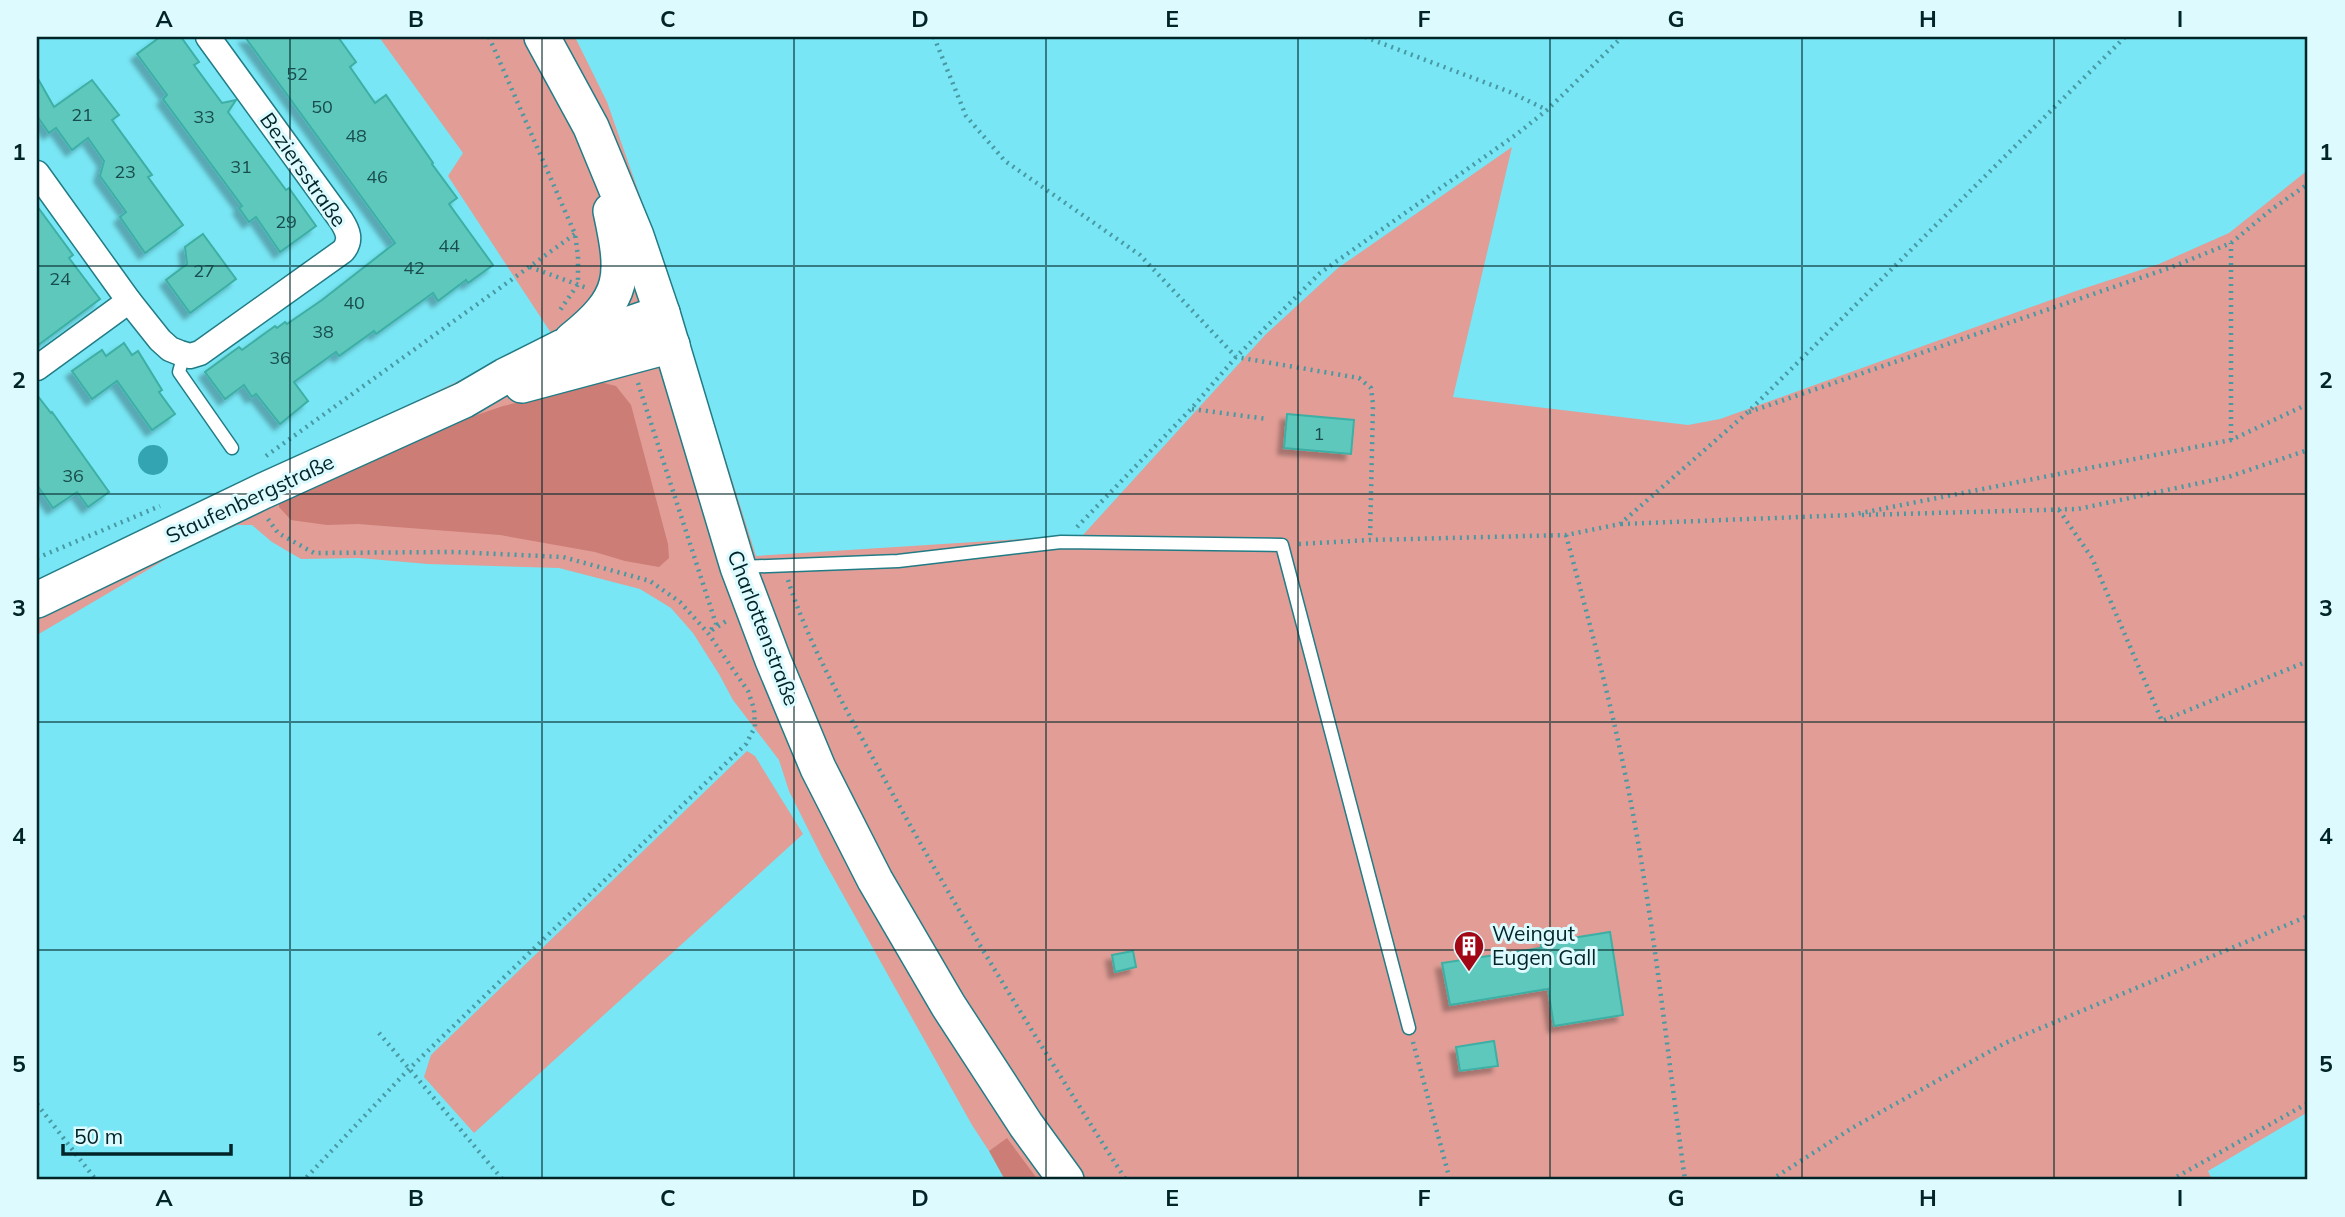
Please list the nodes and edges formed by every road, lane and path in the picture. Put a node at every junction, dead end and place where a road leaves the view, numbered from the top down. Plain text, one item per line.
1 (208, 37) edge
2 (489, 37) edge
3 (542, 37) edge
4 (934, 37) edge
5 (1365, 37) edge
6 (1622, 37) edge
7 (2125, 37) edge
8 (1547, 110) junction
9 (604, 156) junction
10 (37, 173) edge
11 (2308, 184) edge
12 (575, 234) junction
13 (2231, 243) junction
14 (530, 267) junction
15 (578, 284) junction
16 (129, 301) junction
17 (667, 329) junction
18 (560, 331) junction
19 (184, 354) junction
20 (1236, 357) junction
21 (37, 368) edge
22 (636, 377) dead end
23 (464, 400) junction
24 (2308, 404) edge
25 (1191, 409) junction
26 (1748, 412) junction
27 (1267, 419) dead end
28 (2231, 440) junction
29 (232, 448) dead end
30 (2308, 450) edge
31 (258, 462) dead end
32 (254, 496) junction
33 (160, 506) dead end
34 (2059, 509) junction
35 (1850, 515) junction
36 (1620, 524) junction
37 (1566, 536) junction
38 (1370, 540) junction
39 (1061, 542) junction
40 (1282, 545) junction
41 (37, 558) edge
42 (783, 565) junction
43 (738, 567) junction
44 (37, 600) edge
45 (708, 633) junction
46 (2308, 661) edge
47 (2308, 916) edge
48 (1409, 1028) joint
49 (379, 1033) dead end
50 (409, 1069) junction
51 (2308, 1103) edge
52 (37, 1104) edge
53 (96, 1180) edge
54 (304, 1180) edge
55 (503, 1180) edge
56 (1066, 1180) edge
57 (1126, 1180) edge
58 (1450, 1180) edge
59 (1685, 1180) edge
60 (1771, 1180) edge
61 (2171, 1180) edge

1 - 19 street, Beziersstraße
2 - 12 path
3 - 9 main road, Charlottenstraße
4 - 20 path
5 - 8 path
6 - 8 path
7 - 26 path
8 - 20 path
9 - 17 main road, Charlottenstraße
9 - 18 main road, Staufenbergstraße
10 - 16 street
11 - 13 path
12 - 14 path
12 - 15 path
13 - 26 path
13 - 28 path
14 - 15 path
14 - 31 path
15 - 18 path
16 - 19 street
16 - 21 street
17 - 18 main road, Staufenbergstraße
17 - 23 main road, Staufenbergstraße
17 - 43 main road, Charlottenstraße
18 - 23 main road, Staufenbergstraße
19 - 29 lane
20 - 25 path
20 - 38 path
22 - 45 path
23 - 32 main road, Staufenbergstraße
24 - 28 path
25 - 27 path
25 - 39 path
26 - 36 path
28 - 35 path
30 - 34 path
32 - 44 main road, Staufenbergstraße
32 - 45 path
33 - 41 path
34 - 35 path
34 - 46 path
35 - 36 path
36 - 37 path
37 - 38 path
37 - 59 path
38 - 40 path
39 - 40 lane
39 - 42 lane
40 - 48 lane
42 - 43 lane
42 - 57 path
43 - 56 main road, Charlottenstraße
45 - 50 path
47 - 60 path
48 - 58 path
49 - 50 path
50 - 54 path
50 - 55 path
51 - 61 path
52 - 53 path

